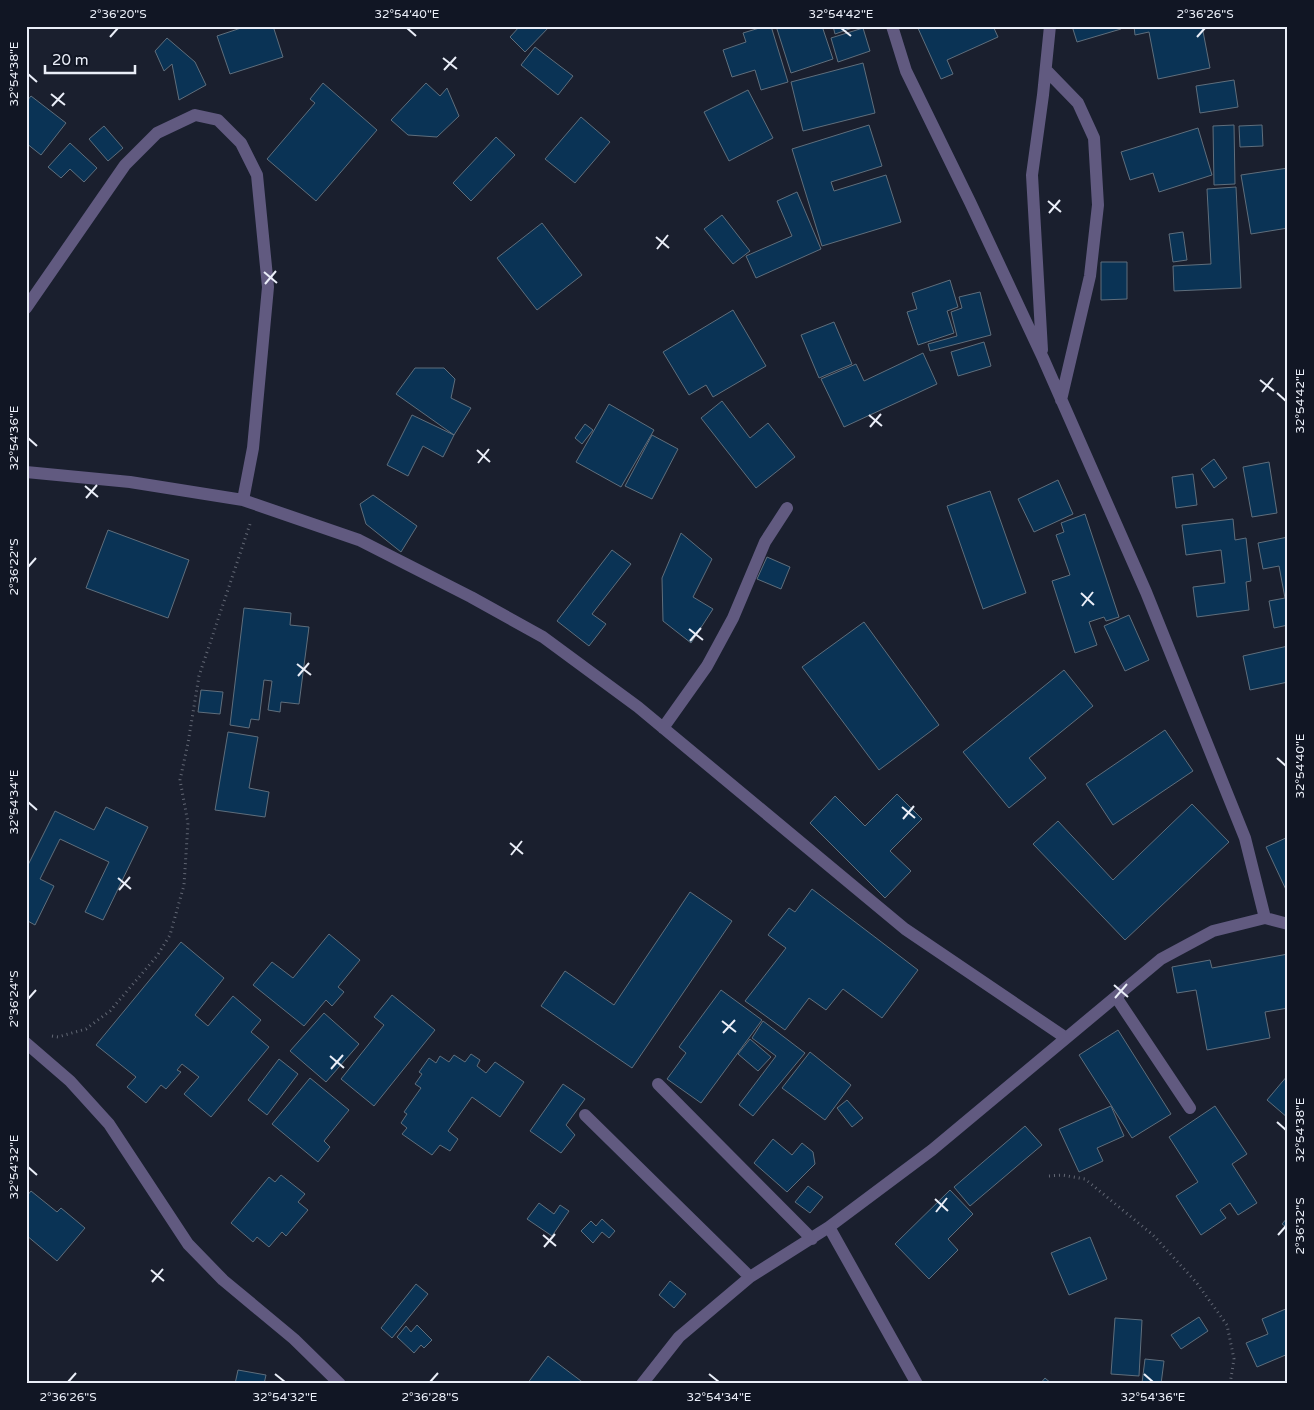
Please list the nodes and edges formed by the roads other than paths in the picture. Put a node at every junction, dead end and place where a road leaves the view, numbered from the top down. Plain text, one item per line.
1 (892, 26) edge
2 (1050, 26) edge
3 (1046, 70) junction
4 (26, 308) edge
5 (1042, 358) junction
6 (1061, 400) junction
7 (26, 472) edge
8 (243, 500) junction
9 (786, 508) dead end
10 (663, 728) junction
11 (1264, 918) junction
12 (1288, 924) edge
13 (1116, 997) junction
14 (1066, 1038) junction
15 (26, 1043) edge
16 (658, 1084) dead end
17 (1190, 1108) dead end
18 (585, 1115) dead end
19 (829, 1227) junction
20 (812, 1238) junction
21 (750, 1277) junction
22 (340, 1384) edge
23 (642, 1384) edge
24 (917, 1384) edge

1 - 5 street
2 - 3 street
3 - 5 street
3 - 6 street
4 - 8 street
5 - 6 street
6 - 11 street
7 - 8 street
8 - 10 street
9 - 10 street
10 - 14 street
11 - 12 street
11 - 13 street
13 - 14 street
13 - 17 street
14 - 19 street
15 - 22 street
16 - 20 street
18 - 21 street
19 - 20 street
19 - 24 street
20 - 21 street
21 - 23 street

